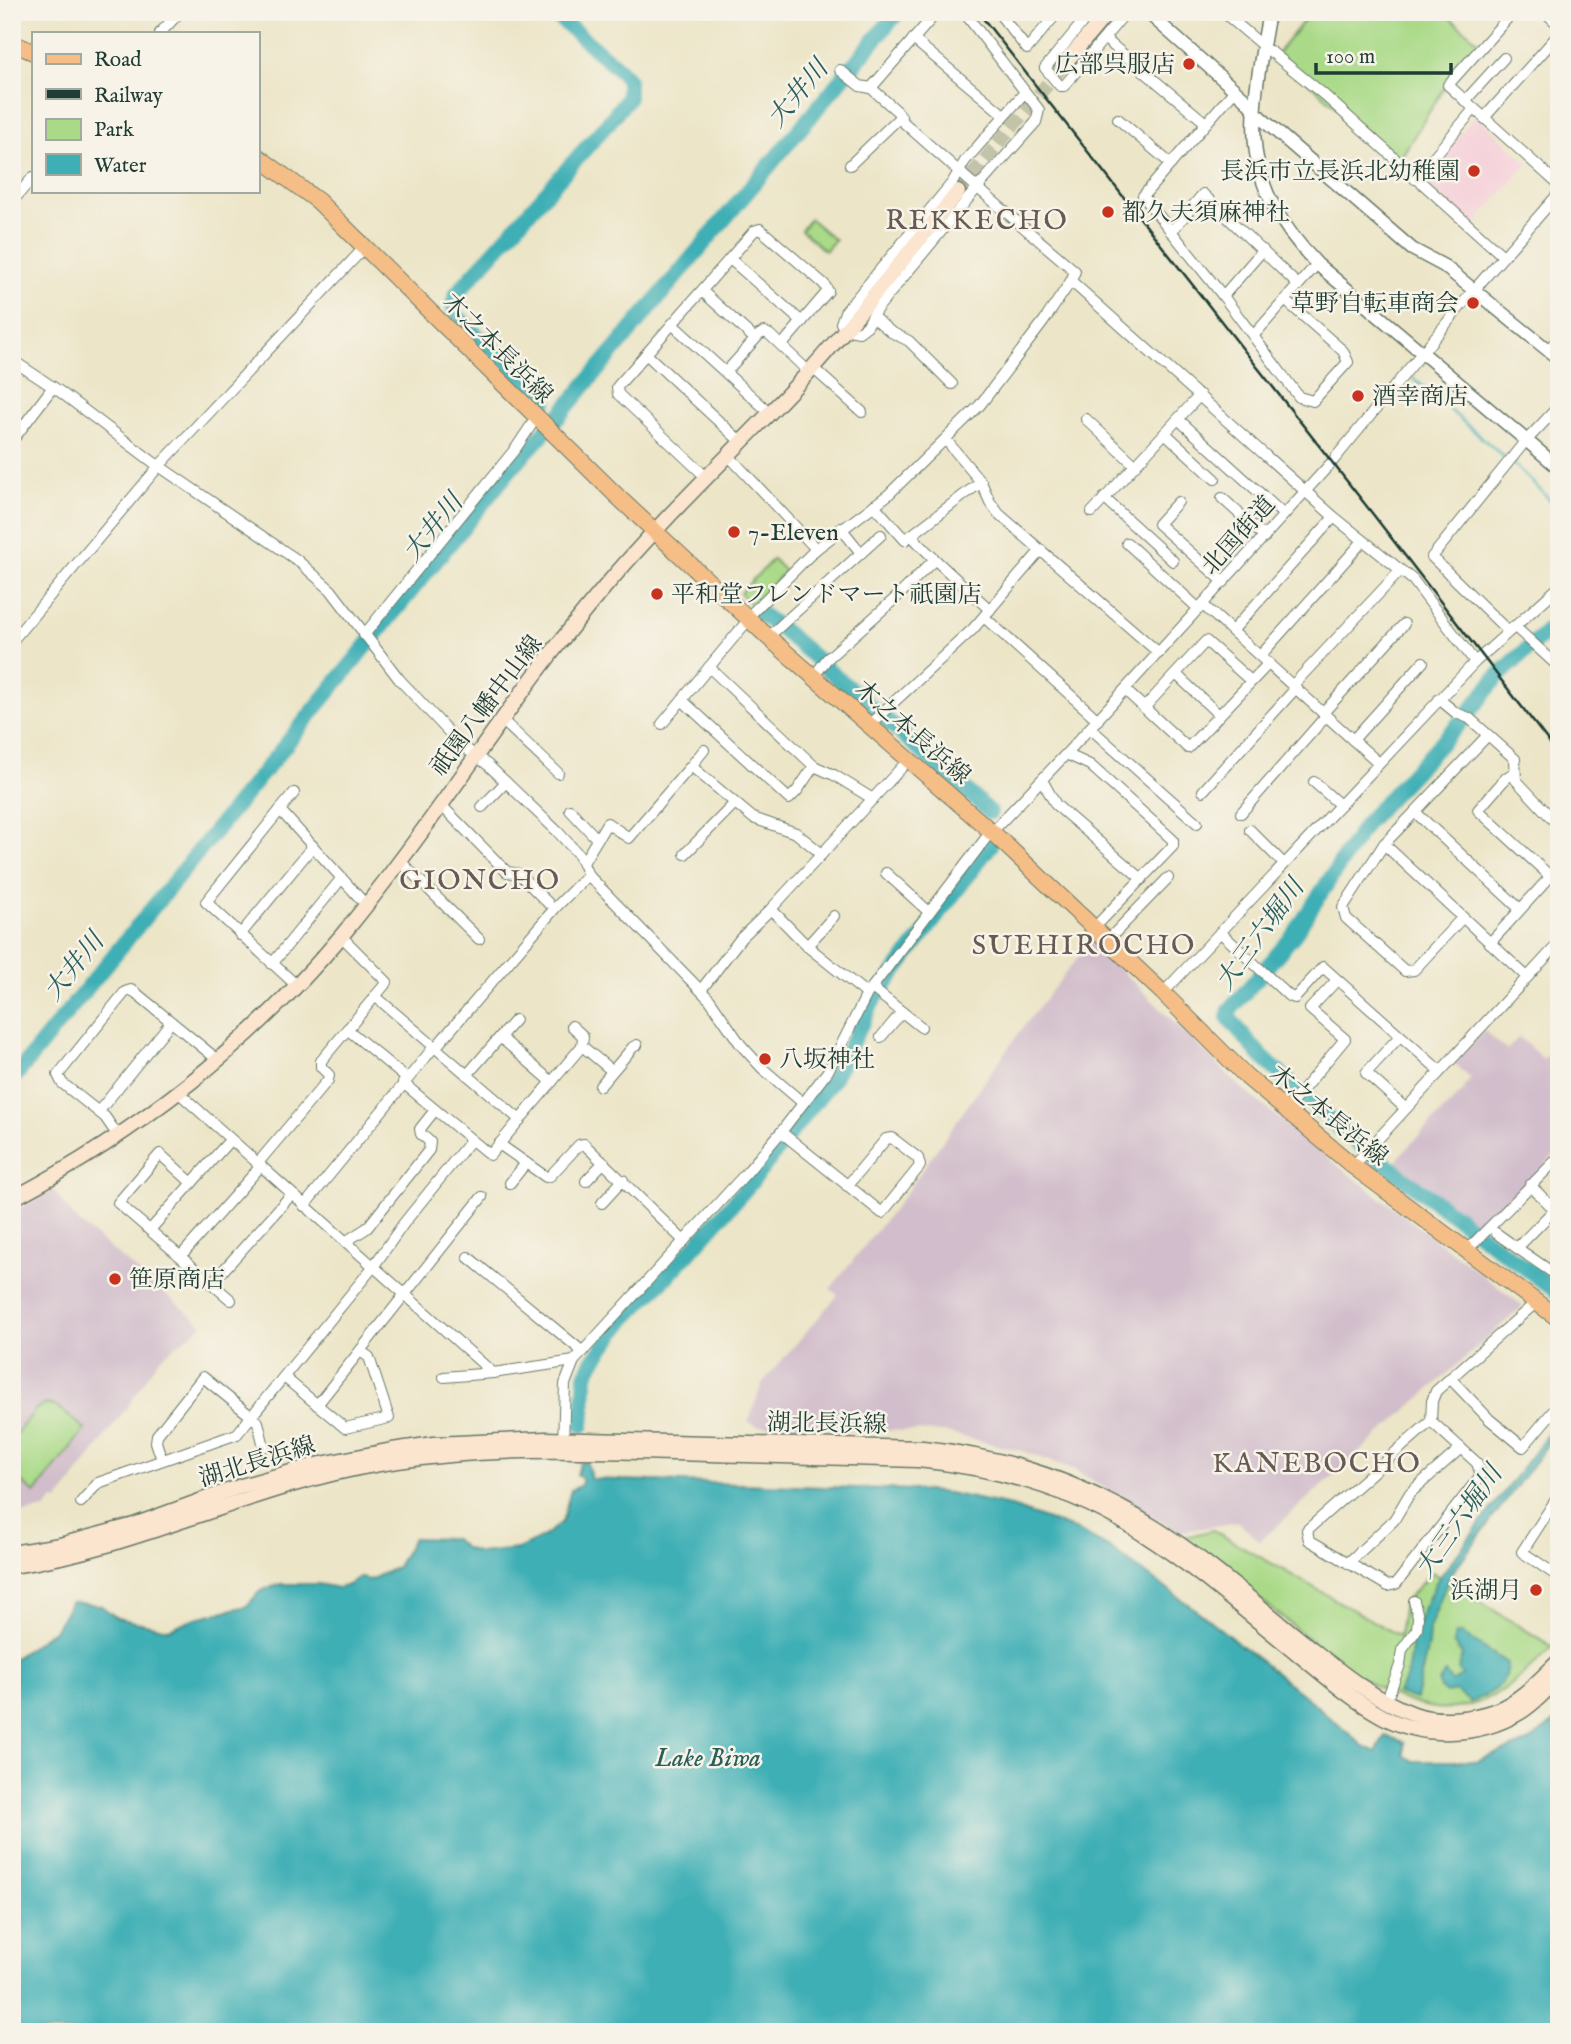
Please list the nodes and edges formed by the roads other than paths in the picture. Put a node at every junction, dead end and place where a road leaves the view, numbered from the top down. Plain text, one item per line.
1 (180, 12) edge
2 (937, 12) edge
3 (964, 12) edge
4 (998, 12) edge
5 (1058, 12) edge
6 (1091, 12) edge
7 (1108, 12) edge
8 (1126, 12) edge
9 (1147, 12) edge
10 (1223, 12) edge
11 (1269, 12) edge
12 (1513, 12) edge
13 (1545, 12) edge
14 (1559, 25) edge
15 (161, 32) edge
16 (1559, 34) edge
17 (914, 39) junction
18 (1105, 39) junction
19 (12, 43) edge
20 (1267, 48) junction
21 (32, 52) edge
22 (1504, 58) dead end
23 (1065, 63) tunnel mouth
24 (844, 73) dead end
25 (872, 88) junction
26 (1235, 90) junction
27 (1025, 92) junction
28 (1465, 101) junction
29 (1474, 109) junction
30 (1253, 110) junction
31 (1004, 115) junction
32 (901, 116) junction
33 (1484, 118) junction
34 (1118, 119) dead end
35 (1206, 123) junction
36 (259, 157) edge
37 (1171, 164) junction
38 (850, 165) dead end
39 (32, 178) edge
40 (1415, 179) junction
41 (968, 180) junction
42 (1559, 185) edge
43 (958, 192) tunnel mouth
44 (1559, 193) edge
45 (12, 202) edge
46 (1171, 232) junction
47 (364, 248) junction
48 (1263, 250) junction
49 (1503, 256) junction
50 (730, 259) junction
51 (1317, 264) junction
52 (1071, 281) junction
53 (1298, 285) junction
54 (1474, 290) junction
55 (702, 291) junction
56 (1223, 296) junction
57 (1285, 300) junction
58 (873, 317) junction
59 (802, 322) junction
60 (672, 324) junction
61 (844, 329) junction
62 (1254, 335) junction
63 (1559, 338) edge
64 (755, 339) junction
65 (782, 345) junction
66 (1548, 350) junction
67 (1423, 352) junction
68 (646, 354) junction
69 (1559, 359) edge
70 (12, 360) edge
71 (811, 370) junction
72 (726, 372) junction
73 (952, 384) dead end
74 (53, 387) junction
75 (1200, 395) junction
76 (1559, 406) edge
77 (862, 412) dead end
78 (770, 413) junction
79 (537, 419) junction
80 (1086, 419) dead end
81 (1178, 419) junction
82 (1165, 433) junction
83 (946, 440) junction
84 (1527, 440) junction
85 (12, 441) edge
86 (741, 442) junction
87 (727, 455) junction
88 (1135, 465) junction
89 (159, 466) junction
90 (1559, 468) edge
91 (706, 477) junction
92 (1215, 479) dead end
93 (981, 482) junction
94 (1305, 492) junction
95 (1104, 498) junction
96 (1222, 498) dead end
97 (1178, 502) dead end
98 (874, 505) junction
99 (1092, 512) dead end
100 (1284, 515) junction
101 (1334, 517) junction
102 (841, 528) junction
103 (655, 531) junction
104 (881, 535) dead end
105 (912, 536) junction
106 (1265, 537) junction
107 (1363, 541) junction
108 (1127, 543) dead end
109 (816, 549) junction
110 (1041, 550) junction
111 (861, 553) junction
112 (934, 560) junction
113 (1173, 561) dead end
114 (1400, 571) junction
115 (1224, 582) junction
116 (1559, 587) edge
117 (1201, 607) junction
118 (987, 614) junction
119 (748, 618) junction
120 (1404, 624) dead end
121 (1511, 628) junction
122 (1233, 630) junction
123 (365, 637) junction
124 (768, 637) junction
125 (12, 641) edge
126 (1160, 653) junction
127 (1265, 659) junction
128 (1423, 662) dead end
129 (1475, 662) junction
130 (709, 667) junction
131 (1559, 667) edge
132 (1175, 674) junction
133 (814, 676) junction
134 (1251, 681) junction
135 (1295, 687) junction
136 (1125, 690) junction
137 (1439, 699) junction
138 (682, 700) junction
139 (1144, 708) junction
140 (1324, 714) junction
141 (1219, 715) junction
142 (503, 721) junction
143 (662, 724) dead end
144 (870, 724) junction
145 (1094, 724) junction
146 (1488, 735) junction
147 (1353, 740) junction
148 (704, 750) dead end
149 (1066, 754) junction
150 (477, 755) junction
151 (908, 757) junction
152 (1379, 763) junction
153 (691, 766) junction
154 (814, 766) junction
155 (1515, 772) junction
156 (558, 773) dead end
157 (1042, 780) junction
158 (506, 782) junction
159 (1314, 782) dead end
160 (1203, 791) dead end
161 (294, 793) dead end
162 (873, 799) junction
163 (735, 803) junction
164 (441, 805) junction
165 (1340, 805) junction
166 (482, 807) dead end
167 (280, 810) junction
168 (570, 810) dead end
169 (1415, 812) junction
170 (1241, 813) dead end
171 (1197, 823) dead end
172 (1559, 826) edge
173 (1250, 830) dead end
174 (993, 832) junction
175 (597, 838) junction
176 (1384, 844) junction
177 (313, 846) junction
178 (685, 854) dead end
179 (822, 854) junction
180 (400, 861) junction
181 (583, 863) junction
182 (1284, 864) junction
183 (1559, 867) edge
184 (886, 873) dead end
185 (588, 875) junction
186 (1550, 876) junction
187 (1168, 878) dead end
188 (341, 879) junction
189 (1142, 879) junction
190 (548, 903) dead end
191 (366, 905) junction
192 (771, 909) junction
193 (1520, 909) junction
194 (929, 912) junction
195 (834, 916) dead end
196 (1462, 918) junction
197 (1094, 929) junction
198 (1220, 932) junction
199 (240, 935) junction
200 (341, 936) junction
201 (479, 939) dead end
202 (1107, 941) junction
203 (1490, 943) junction
204 (1559, 943) edge
205 (807, 946) junction
206 (272, 964) junction
207 (1527, 977) junction
208 (1337, 980) junction
209 (296, 985) junction
210 (701, 990) junction
211 (874, 992) junction
212 (1163, 993) junction
213 (375, 996) junction
214 (902, 1012) junction
215 (515, 1020) dead end
216 (171, 1022) junction
217 (572, 1026) dead end
218 (921, 1027) dead end
219 (347, 1029) junction
220 (1400, 1036) junction
221 (500, 1037) junction
222 (881, 1037) dead end
223 (638, 1045) dead end
224 (582, 1046) junction
225 (435, 1047) junction
226 (218, 1060) junction
227 (612, 1071) junction
228 (1440, 1071) junction
229 (467, 1075) junction
230 (405, 1081) junction
231 (552, 1082) junction
232 (600, 1086) dead end
233 (178, 1092) junction
234 (803, 1103) junction
235 (1290, 1105) junction
236 (1405, 1108) junction
237 (435, 1110) junction
238 (99, 1111) junction
239 (520, 1120) junction
240 (785, 1135) junction
241 (117, 1136) junction
242 (230, 1140) junction
243 (471, 1140) junction
244 (499, 1144) junction
245 (1559, 1157) edge
246 (1358, 1161) junction
247 (526, 1163) junction
248 (604, 1163) junction
249 (259, 1166) junction
250 (623, 1180) junction
251 (586, 1181) dead end
252 (192, 1183) junction
253 (510, 1183) dead end
254 (1530, 1185) junction
255 (847, 1186) junction
256 (292, 1195) junction
257 (482, 1197) dead end
258 (12, 1199) edge
259 (602, 1203) dead end
260 (304, 1206) junction
261 (1556, 1212) edge
262 (150, 1230) junction
263 (1491, 1232) junction
264 (684, 1241) junction
265 (345, 1242) junction
266 (1471, 1245) junction
267 (1517, 1248) junction
268 (181, 1256) junction
269 (468, 1257) dead end
270 (373, 1267) junction
271 (1559, 1277) edge
272 (212, 1283) junction
273 (405, 1295) junction
274 (231, 1300) dead end
275 (1534, 1301) junction
276 (1559, 1319) edge
277 (360, 1351) junction
278 (583, 1352) junction
279 (574, 1361) junction
280 (493, 1373) junction
281 (284, 1377) junction
282 (444, 1377) dead end
283 (1450, 1378) junction
284 (1559, 1404) edge
285 (317, 1405) junction
286 (251, 1417) junction
287 (1431, 1421) junction
288 (563, 1444) junction
289 (264, 1447) dead end
290 (1461, 1448) junction
291 (162, 1460) junction
292 (1559, 1495) edge
293 (81, 1502) dead end
294 (12, 1553) edge
295 (1348, 1563) junction
296 (12, 1566) edge
297 (1559, 1577) edge
298 (1414, 1601) dead end
299 (1559, 1661) edge
300 (1559, 1678) edge
301 (1385, 1702) junction

1 - 15 street
2 - 17 street
3 - 27 street
4 - 5 street
6 - 18 street
7 - 23 main road
8 - 18 street
9 - 26 street
10 - 20 street
11 - 20 street
12 - 28 street
13 - 14 street
16 - 33 street
17 - 25 street
17 - 31 street
18 - 35 street
19 - 21 main road
20 - 30 street
20 - 40 street
22 - 28 street
24 - 25 street
25 - 32 street
26 - 30 street
26 - 35 street
27 - 31 street
27 - 41 street
28 - 29 street
29 - 33 street
29 - 40 street
30 - 51 street
30 - 54 street
31 - 41 street
32 - 38 street
32 - 41 street
33 - 42 street
34 - 37 street
35 - 37 street
36 - 47 main road, 木之本長浜線
37 - 46 street
39 - 45 street
40 - 49 street
41 - 52 street
41 - 58 street
41 - 61 street
43 - 61 main road, 祇園八幡中山線
44 - 49 street, 北国街道
46 - 48 street
46 - 56 street
47 - 79 main road, 木之本長浜線
47 - 89 street
48 - 53 street
48 - 56 street
49 - 54 street, 北国街道
50 - 55 street
50 - 59 street
50 - 59 street
51 - 53 street
51 - 67 street
52 - 75 street
52 - 83 street
53 - 57 street
54 - 66 street
54 - 67 street, 北国街道
55 - 60 street
55 - 64 street
56 - 62 street
57 - 62 street
57 - 62 street
58 - 61 street
58 - 73 street
59 - 65 street
60 - 68 street
60 - 72 street
61 - 71 main road, 祇園八幡中山線
63 - 66 street
64 - 65 street
64 - 72 street
65 - 71 street
66 - 69 street
67 - 84 street
67 - 94 street, 北国街道
68 - 86 street
68 - 91 street
70 - 74 street
71 - 77 street
71 - 78 main road, 祇園八幡中山線
72 - 78 street
74 - 85 street
74 - 89 street
75 - 81 street
75 - 94 street
76 - 84 street
78 - 86 main road, 祇園八幡中山線
79 - 103 main road, 木之本長浜線
79 - 123 street
80 - 88 street
81 - 82 street
81 - 100 street
82 - 88 street
82 - 92 street
83 - 93 street
83 - 98 street
84 - 90 street
84 - 121 street
86 - 87 main road, 祇園八幡中山線
87 - 91 main road, 祇園八幡中山線
87 - 109 street
88 - 95 street
89 - 123 street
89 - 125 street
91 - 103 main road, 祇園八幡中山線
93 - 105 street
93 - 110 street
94 - 100 street, 北国街道
94 - 101 street
95 - 99 street
95 - 113 street
96 - 106 street
97 - 115 street
98 - 102 street
98 - 105 street
100 - 106 street, 北国街道
101 - 107 street
101 - 122 street
102 - 109 street
102 - 111 street
103 - 119 main road, 木之本長浜線
103 - 142 main road, 祇園八幡中山線
104 - 111 street
105 - 112 street
106 - 115 street, 北国街道
107 - 114 street
107 - 127 street
108 - 117 street
109 - 119 street
110 - 118 street
110 - 126 street
111 - 124 street
112 - 118 street
112 - 133 street
114 - 129 street
114 - 135 street
115 - 117 street, 北国街道
116 - 121 street
117 - 122 street
117 - 126 street, 北国街道
118 - 144 street
118 - 145 street
119 - 124 main road, 木之本長浜線
119 - 130 street
120 - 140 street
121 - 129 street
121 - 131 street
122 - 127 street
123 - 150 street
124 - 133 main road, 木之本長浜線
126 - 136 street, 北国街道
127 - 134 street
127 - 135 street
128 - 147 street
129 - 137 street
130 - 138 street
130 - 154 street
132 - 134 street
132 - 139 street
132 - 141 street
133 - 144 main road, 木之本長浜線
134 - 141 street
135 - 140 street
135 - 160 street
136 - 139 street
136 - 145 street, 北国街道
137 - 146 street
137 - 152 street
138 - 143 street
138 - 154 street
139 - 141 street
140 - 147 street
140 - 170 street
142 - 150 main road, 祇園八幡中山線
142 - 156 street
144 - 151 main road, 木之本長浜線
145 - 149 street, 北国街道
145 - 171 street
146 - 155 street
146 - 169 street
147 - 152 street
148 - 153 street
149 - 157 street, 北国街道
149 - 189 street
150 - 158 street
150 - 164 main road, 祇園八幡中山線
151 - 162 street
151 - 174 main road, 木之本長浜線
152 - 165 street
153 - 163 street
153 - 175 street
154 - 162 street
155 - 172 street
155 - 186 street
157 - 174 street, 北国街道
157 - 189 street
158 - 166 street
158 - 181 street
159 - 165 street
161 - 167 street
162 - 179 street
163 - 178 street
163 - 179 street
164 - 180 main road, 祇園八幡中山線
164 - 190 street
165 - 182 street
167 - 177 street
167 - 199 street
168 - 175 street
169 - 176 street
169 - 193 street
173 - 182 street
174 - 194 street, 北国街道
174 - 197 main road, 木之本長浜線
175 - 181 street
176 - 196 street
176 - 196 street
177 - 188 street
177 - 199 street
179 - 192 street
180 - 191 main road, 祇園八幡中山線
180 - 201 street
181 - 185 street
182 - 198 street
183 - 186 street
184 - 194 street
185 - 210 street
185 - 225 street
186 - 193 street
187 - 202 street
188 - 191 street
188 - 206 street
189 - 197 street
191 - 200 main road, 祇園八幡中山線
192 - 205 street
192 - 210 street
193 - 203 street
194 - 211 street, 北国街道
195 - 205 street
196 - 203 street
197 - 202 main road, 木之本長浜線
198 - 208 street
198 - 212 street
199 - 206 street
200 - 209 main road, 祇園八幡中山線
200 - 213 street
202 - 212 main road, 木之本長浜線
203 - 207 street
204 - 207 street
205 - 211 street
206 - 209 street
207 - 228 street
208 - 220 street
208 - 235 street
209 - 226 main road, 祇園八幡中山線
210 - 234 street
211 - 214 street
211 - 234 street, 北国街道
212 - 235 main road, 木之本長浜線
213 - 219 street
213 - 225 street
214 - 218 street
214 - 222 street
215 - 221 street
216 - 226 street
216 - 238 street
216 - 238 street
217 - 224 street
219 - 230 street
219 - 249 street
220 - 228 street
220 - 236 street
221 - 229 street
221 - 231 street
223 - 227 street
224 - 227 street
224 - 231 street
225 - 229 street
225 - 230 street
226 - 233 main road, 祇園八幡中山線
227 - 232 street
228 - 236 street
229 - 239 street
230 - 237 street
230 - 260 street
231 - 239 street
233 - 241 main road, 祇園八幡中山線
233 - 242 street
234 - 240 street, 北国街道
235 - 246 main road, 木之本長浜線
236 - 246 street
237 - 243 street
237 - 265 street
238 - 241 street
239 - 244 street
240 - 255 street
240 - 264 street, 北国街道
241 - 258 main road, 祇園八幡中山線
242 - 249 street
242 - 252 street
243 - 244 street
243 - 270 street
244 - 247 street
245 - 254 street
246 - 266 main road, 木之本長浜線
247 - 248 street
247 - 253 street
248 - 250 street
248 - 251 street
249 - 256 street
249 - 268 street
250 - 259 street
250 - 264 street
252 - 262 street
252 - 262 street
254 - 261 street
254 - 263 street
255 - 255 street
256 - 260 street
256 - 272 street
257 - 273 street
260 - 265 street
261 - 267 street
262 - 268 street
263 - 266 street
263 - 267 street
264 - 278 street, 北国街道
265 - 270 street
266 - 275 main road, 木之本長浜線
267 - 271 street
268 - 272 street
269 - 278 street
270 - 273 street
270 - 281 street
272 - 274 street
273 - 277 street
273 - 280 street
275 - 276 main road, 木之本長浜線
275 - 283 street
277 - 285 street
277 - 285 street
278 - 279 street, 北国街道
279 - 280 street
279 - 288 street
280 - 282 street
281 - 285 street
281 - 286 street
283 - 284 street
283 - 287 street
286 - 289 street
286 - 291 street
286 - 291 street
287 - 290 street
287 - 295 street
288 - 294 main road, 湖北長浜線
288 - 296 main road, 湖北長浜線
288 - 300 main road, 湖北長浜線
288 - 301 main road, 湖北長浜線
290 - 295 street
290 - 295 street
291 - 293 street
292 - 297 street
298 - 301 street
299 - 301 main road, 湖北長浜線

